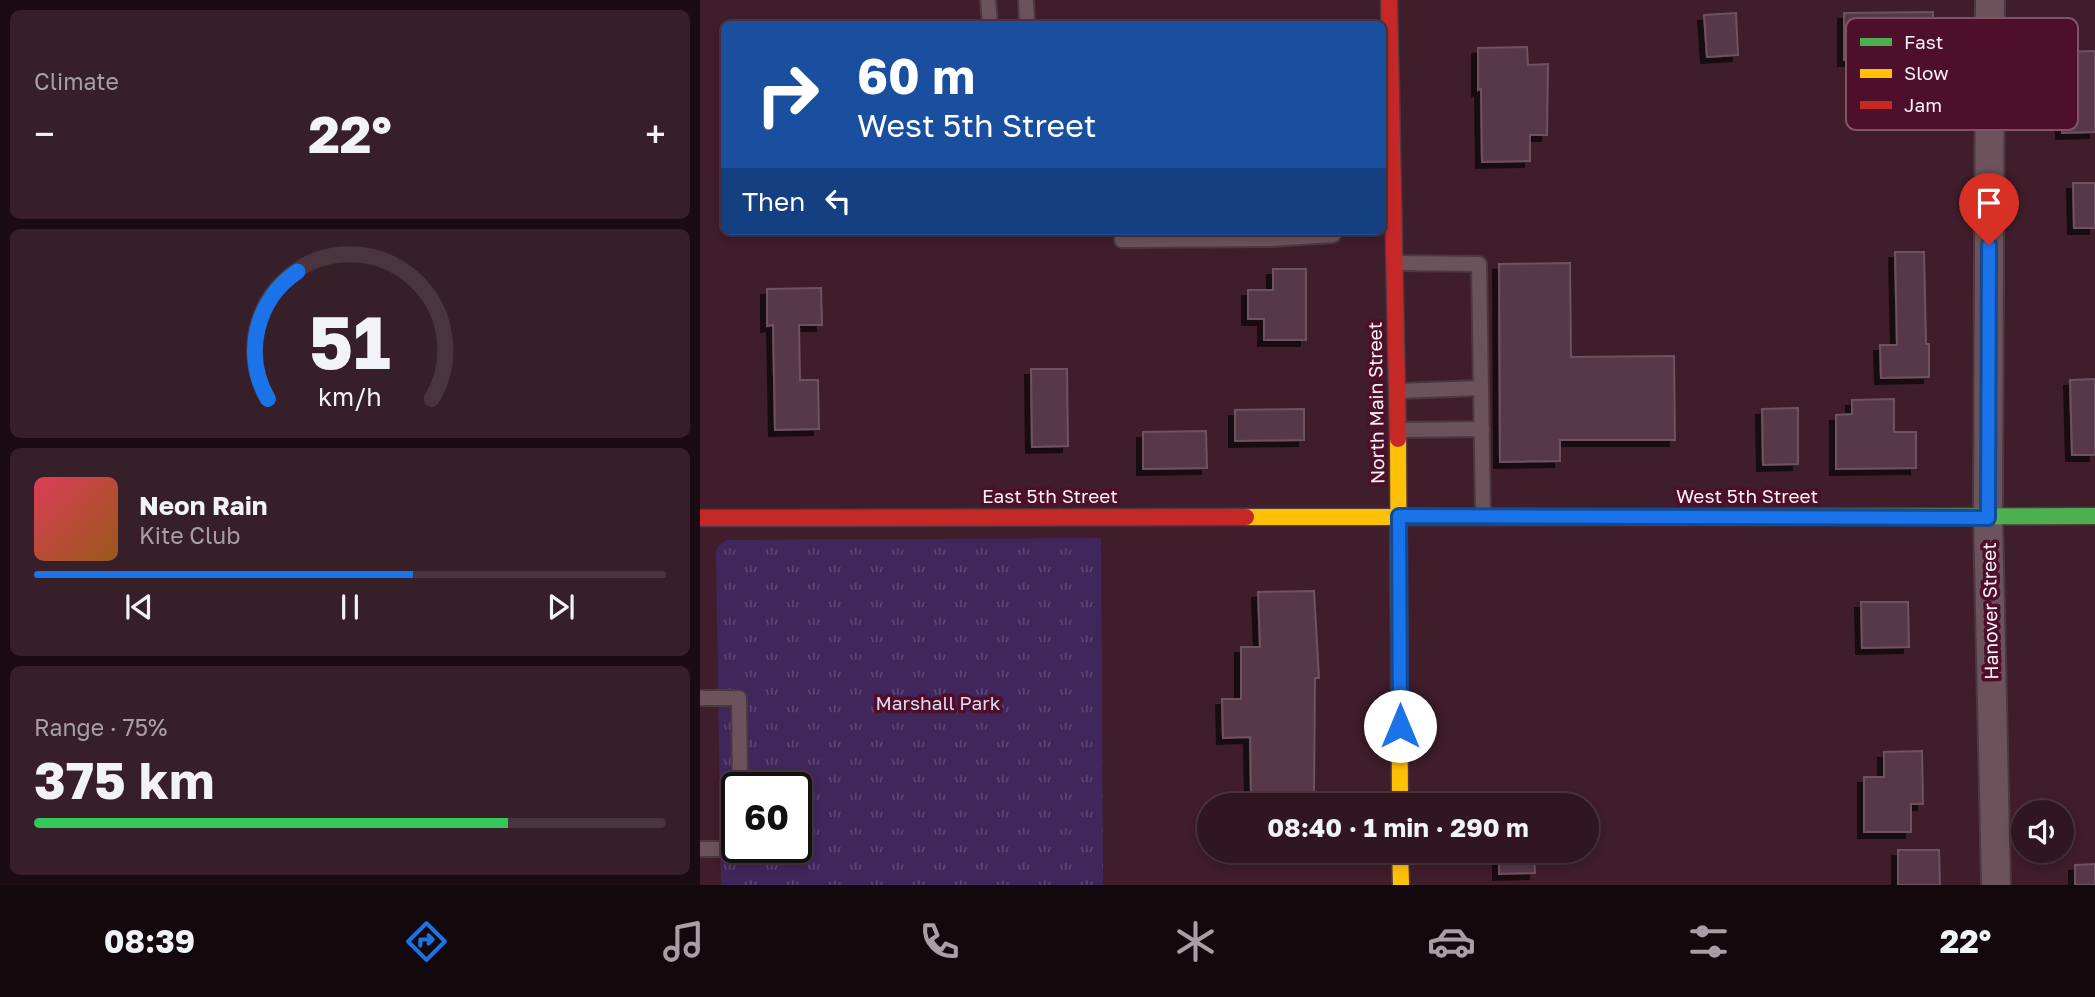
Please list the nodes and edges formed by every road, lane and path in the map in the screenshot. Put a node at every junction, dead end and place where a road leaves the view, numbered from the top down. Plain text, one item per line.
1 (988, 0) edge
2 (1026, 0) edge
3 (1389, 0) edge
4 (1990, 0) edge
5 (1990, 18) edge
6 (990, 21) edge
7 (1027, 21) edge
8 (1989, 130) edge
9 (1388, 194) edge
10 (1122, 235) edge
11 (1321, 235) edge
12 (1394, 263) junction
13 (1481, 388) junction
14 (1397, 391) junction
15 (1482, 429) junction
16 (1398, 430) junction
17 (1399, 516) junction
18 (2095, 516) edge
19 (1483, 517) junction
20 (700, 518) edge
21 (1988, 518) junction
22 (700, 698) edge
23 (740, 772) edge
24 (1400, 793) edge
25 (700, 849) edge
26 (721, 849) edge
27 (1401, 863) edge
28 (1401, 885) edge
29 (1996, 885) edge

1 - 6 lane
2 - 7 lane
3 - 9 street, North Main Street
4 - 5 street, Hanover Street
8 - 21 street, Hanover Street
9 - 12 street, North Main Street
10 - 11 lane
12 - 13 lane
12 - 14 street, North Main Street
13 - 14 lane
13 - 15 lane
14 - 16 street, North Main Street
15 - 16 lane
15 - 19 lane
16 - 17 street, North Main Street
17 - 19 street, West 5th Street
17 - 20 street, East 5th Street
17 - 24 street, North Main Street
18 - 21 street, West 5th Street
19 - 21 street, West 5th Street
21 - 29 street, Hanover Street
22 - 23 lane
25 - 26 lane
27 - 28 street

